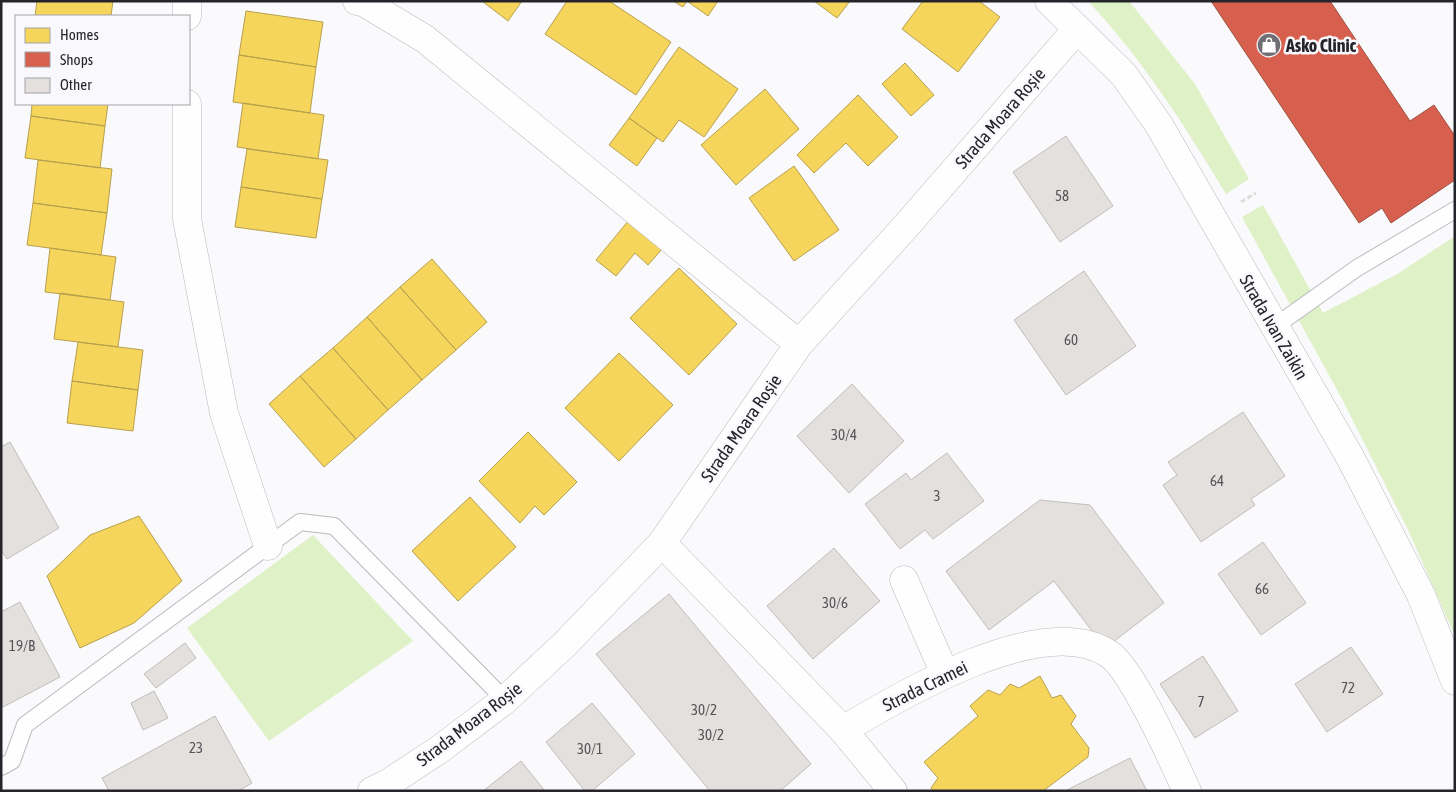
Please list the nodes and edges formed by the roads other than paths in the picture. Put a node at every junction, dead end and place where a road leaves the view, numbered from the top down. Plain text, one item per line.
1 (187, 1) edge
2 (357, 1) edge
3 (1049, 1) edge
4 (187, 15) edge
5 (1078, 29) junction
6 (187, 105) edge
7 (1455, 210) edge
8 (1274, 327) junction
9 (799, 344) junction
10 (662, 543) junction
11 (268, 546) junction
12 (904, 580) dead end
13 (945, 674) junction
14 (1455, 681) edge
15 (505, 700) junction
16 (843, 730) junction
17 (1, 767) edge
18 (372, 791) edge
19 (893, 791) edge
20 (1187, 791) edge

1 - 4 street
2 - 9 street
3 - 5 street, Strada Ivan Zaikin
5 - 8 street, Strada Ivan Zaikin
5 - 9 street, Strada Moara Roșie
6 - 11 street
7 - 8 lane
8 - 14 street, Strada Ivan Zaikin
9 - 10 street, Strada Moara Roșie
10 - 15 street, Strada Moara Roșie
10 - 16 street
11 - 15 lane
11 - 17 lane
12 - 13 street
13 - 16 street, Strada Cramei
13 - 20 street, Strada Cramei
15 - 18 street, Strada Moara Roșie
16 - 19 street

